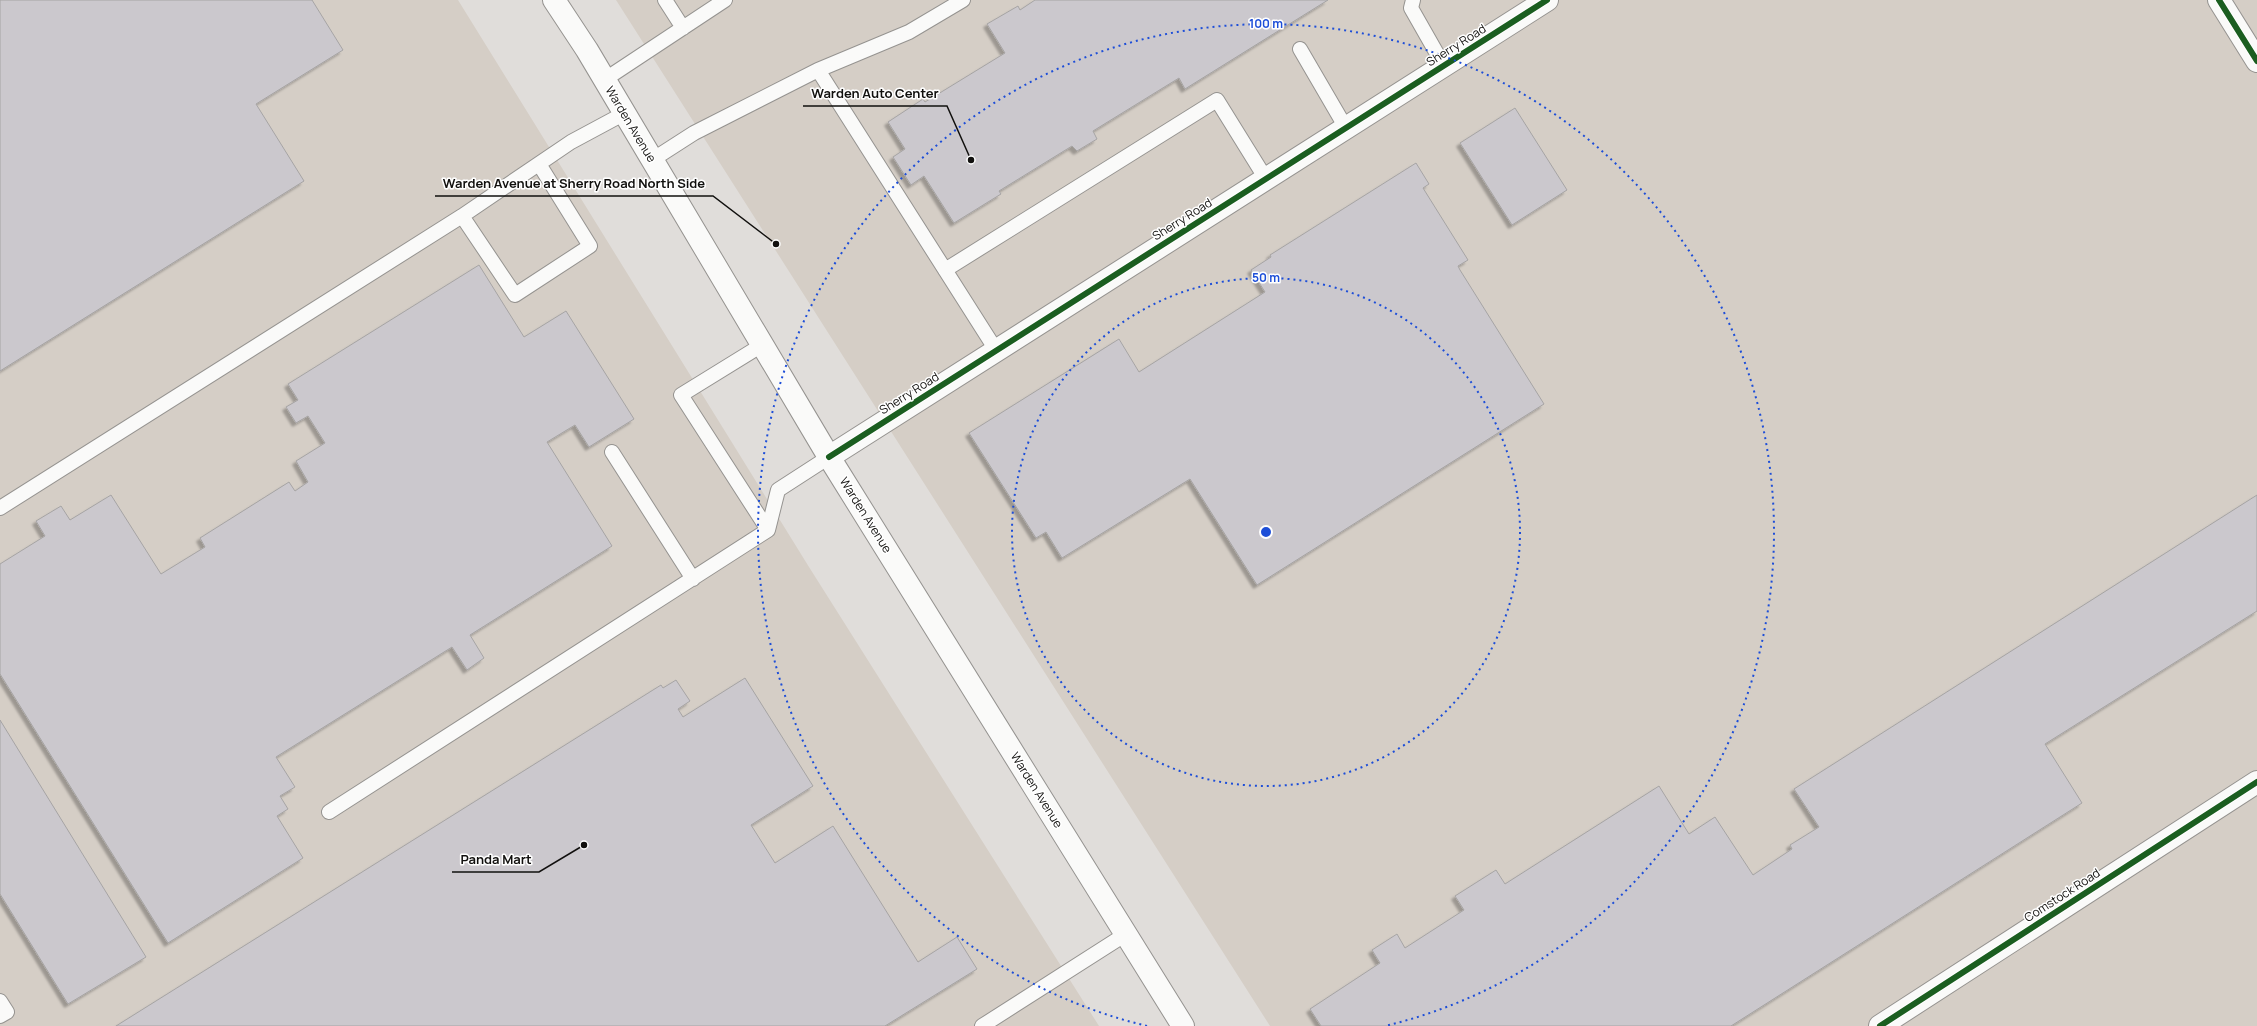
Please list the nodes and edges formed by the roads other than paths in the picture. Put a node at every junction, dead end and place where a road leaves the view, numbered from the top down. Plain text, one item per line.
1 (554, 0) edge
2 (665, 0) edge
3 (725, 0) edge
4 (963, 0) edge
5 (1413, 0) edge
6 (2219, 0) edge
7 (1538, 2) edge
8 (683, 28) junction
9 (1300, 49) dead end
10 (2257, 61) edge
11 (1444, 66) junction
12 (818, 70) junction
13 (604, 80) junction
14 (624, 113) junction
15 (1346, 128) junction
16 (652, 160) junction
17 (539, 164) junction
18 (1266, 179) junction
19 (462, 216) junction
20 (945, 270) junction
21 (762, 345) junction
22 (996, 350) junction
23 (612, 452) dead end
24 (829, 457) junction
25 (0, 508) edge
26 (768, 530) junction
27 (693, 579) junction
28 (2257, 782) edge
29 (329, 812) dead end
30 (1126, 934) junction
31 (0, 1001) edge
32 (0, 1016) edge
33 (982, 1026) edge
34 (1183, 1026) edge
35 (1880, 1026) edge

1 - 13 street, Warden Avenue
2 - 8 lane
3 - 8 lane
4 - 12 lane
5 - 11 lane
6 - 10 street
7 - 11 street, Sherry Road
8 - 13 lane
9 - 15 lane
11 - 15 street, Sherry Road
12 - 16 lane
12 - 20 lane
13 - 14 street, Warden Avenue
14 - 16 street, Warden Avenue
14 - 17 lane
15 - 18 street, Sherry Road
16 - 21 street, Warden Avenue
17 - 19 lane
17 - 19 lane
18 - 20 lane
18 - 22 street, Sherry Road
19 - 25 lane
20 - 22 lane
21 - 24 street, Warden Avenue
21 - 26 lane
22 - 24 street, Sherry Road
23 - 27 lane
24 - 26 lane
24 - 30 street, Warden Avenue
26 - 27 lane
27 - 29 lane
28 - 35 street, Comstock Road
30 - 33 lane
30 - 34 street, Warden Avenue
31 - 32 lane

